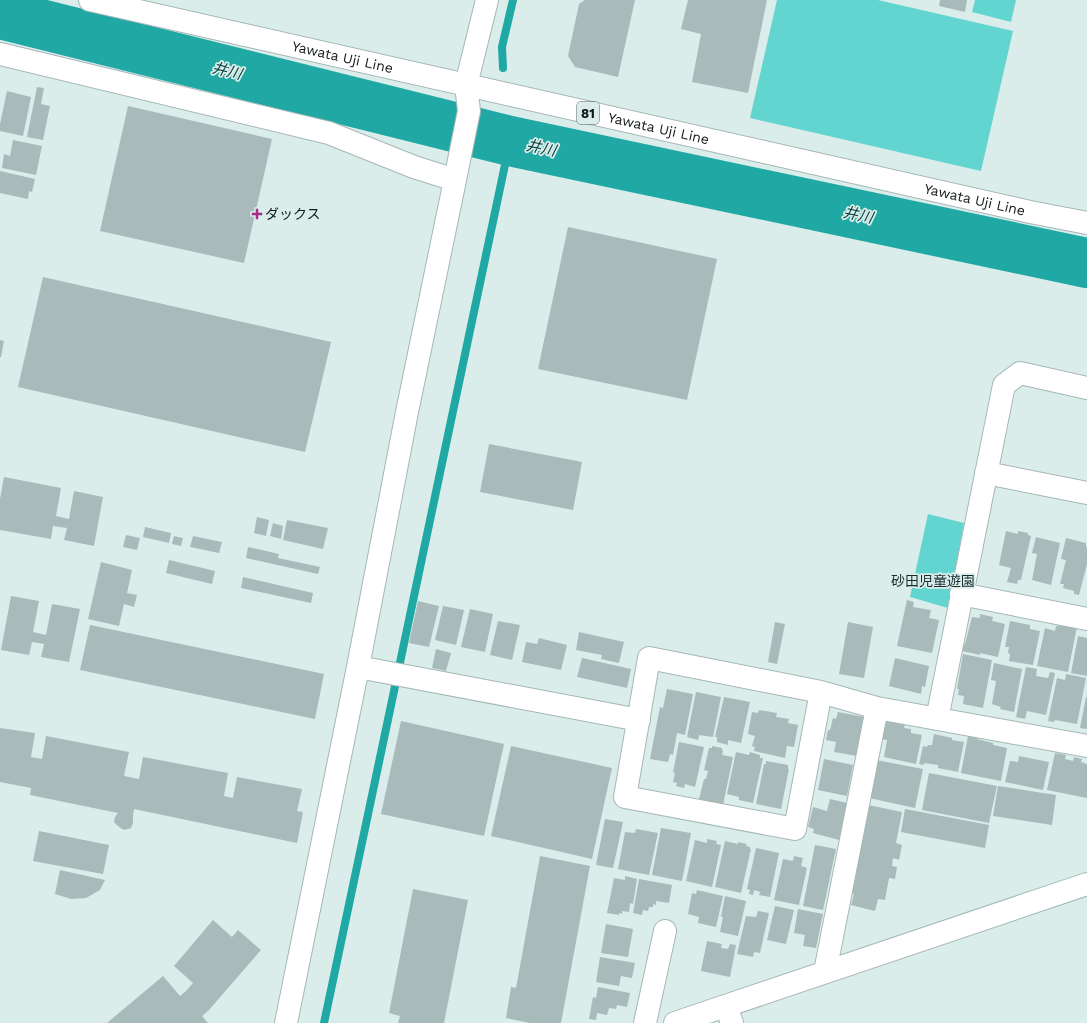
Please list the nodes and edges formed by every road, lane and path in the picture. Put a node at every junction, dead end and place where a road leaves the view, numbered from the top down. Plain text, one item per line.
1 (90, 0) edge
2 (487, 0) edge
3 (2, 61) edge
4 (466, 85) junction
5 (456, 173) junction
6 (1087, 223) edge
7 (1087, 388) edge
8 (986, 473) junction
9 (1087, 493) edge
10 (961, 594) junction
11 (1087, 619) edge
12 (358, 667) junction
13 (821, 692) junction
14 (877, 708) junction
15 (937, 719) junction
16 (639, 720) junction
17 (1087, 746) edge
18 (1087, 884) edge
19 (665, 931) dead end
20 (825, 972) junction
21 (729, 1014) edge
22 (286, 1023) edge
23 (645, 1023) edge
24 (675, 1023) edge

1 - 4 street, Yawata Uji Line / 81
2 - 4 street
3 - 5 street
4 - 5 street
4 - 6 street, Yawata Uji Line / 81
5 - 12 street
7 - 8 street
8 - 9 street
8 - 10 street
10 - 11 street
10 - 15 street
12 - 16 street
12 - 22 street
13 - 14 street
13 - 16 street
13 - 16 street
14 - 15 street
14 - 20 street
15 - 17 street
18 - 20 street
19 - 23 street
20 - 21 street
21 - 24 street

